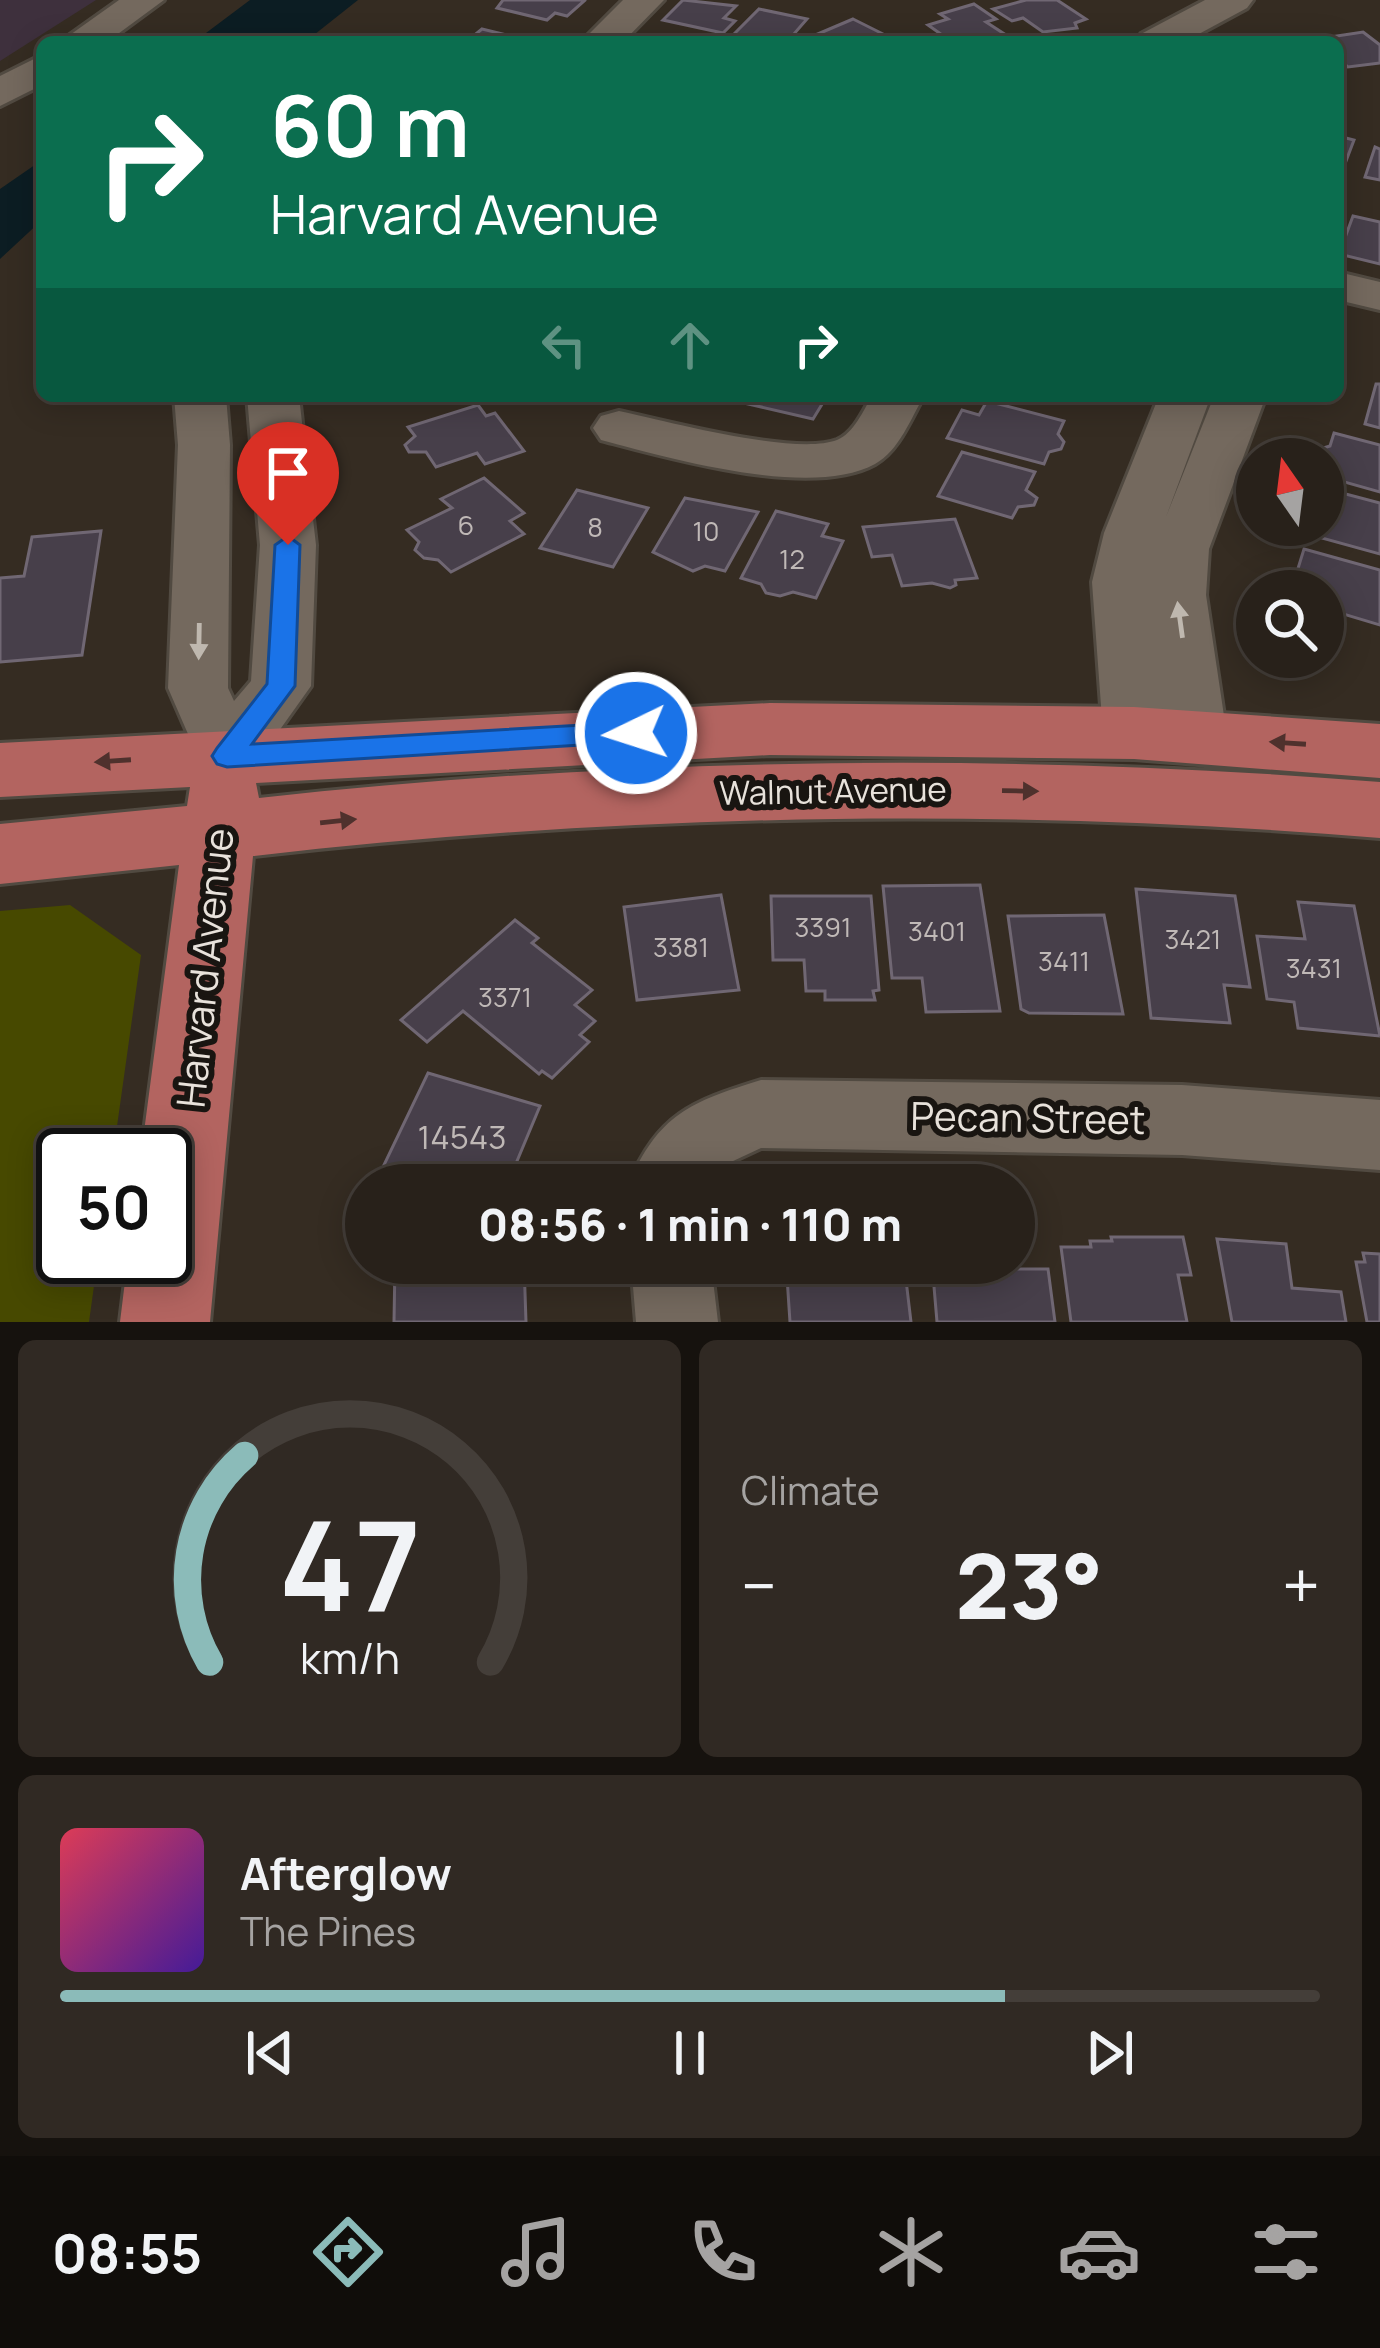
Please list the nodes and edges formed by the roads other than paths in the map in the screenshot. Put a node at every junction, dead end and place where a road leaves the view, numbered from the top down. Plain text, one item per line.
1 (145, 0) edge
2 (645, 0) edge
3 (1234, 0) edge
4 (89, 36) edge
5 (621, 36) edge
6 (1166, 36) edge
7 (1344, 287) edge
8 (1380, 296) edge
9 (200, 402) edge
10 (274, 402) edge
11 (894, 402) edge
12 (1183, 402) edge
13 (1238, 402) edge
14 (619, 428) dead end
15 (1165, 735) junction
16 (1380, 751) edge
17 (0, 770) edge
18 (224, 794) junction
19 (1380, 811) edge
20 (0, 854) edge
21 (1380, 1136) edge
22 (679, 1164) edge
23 (673, 1284) edge
24 (165, 1322) edge
25 (677, 1322) edge

1 - 4 street
2 - 5 street
3 - 6 street
7 - 8 street
9 -> 18 street, Harvard Avenue
10 - 18 street
11 - 14 street
12 - 15 street
15 -> 13 street
16 -> 15 main road, Walnut Avenue
15 - 18 main road, Walnut Avenue
18 -> 17 main road, Walnut Avenue
18 -> 19 main road, Walnut Avenue
18 - 20 main road, Walnut Avenue
18 - 24 main road, Harvard Avenue
21 - 22 street, Pecan Street
23 - 25 street

